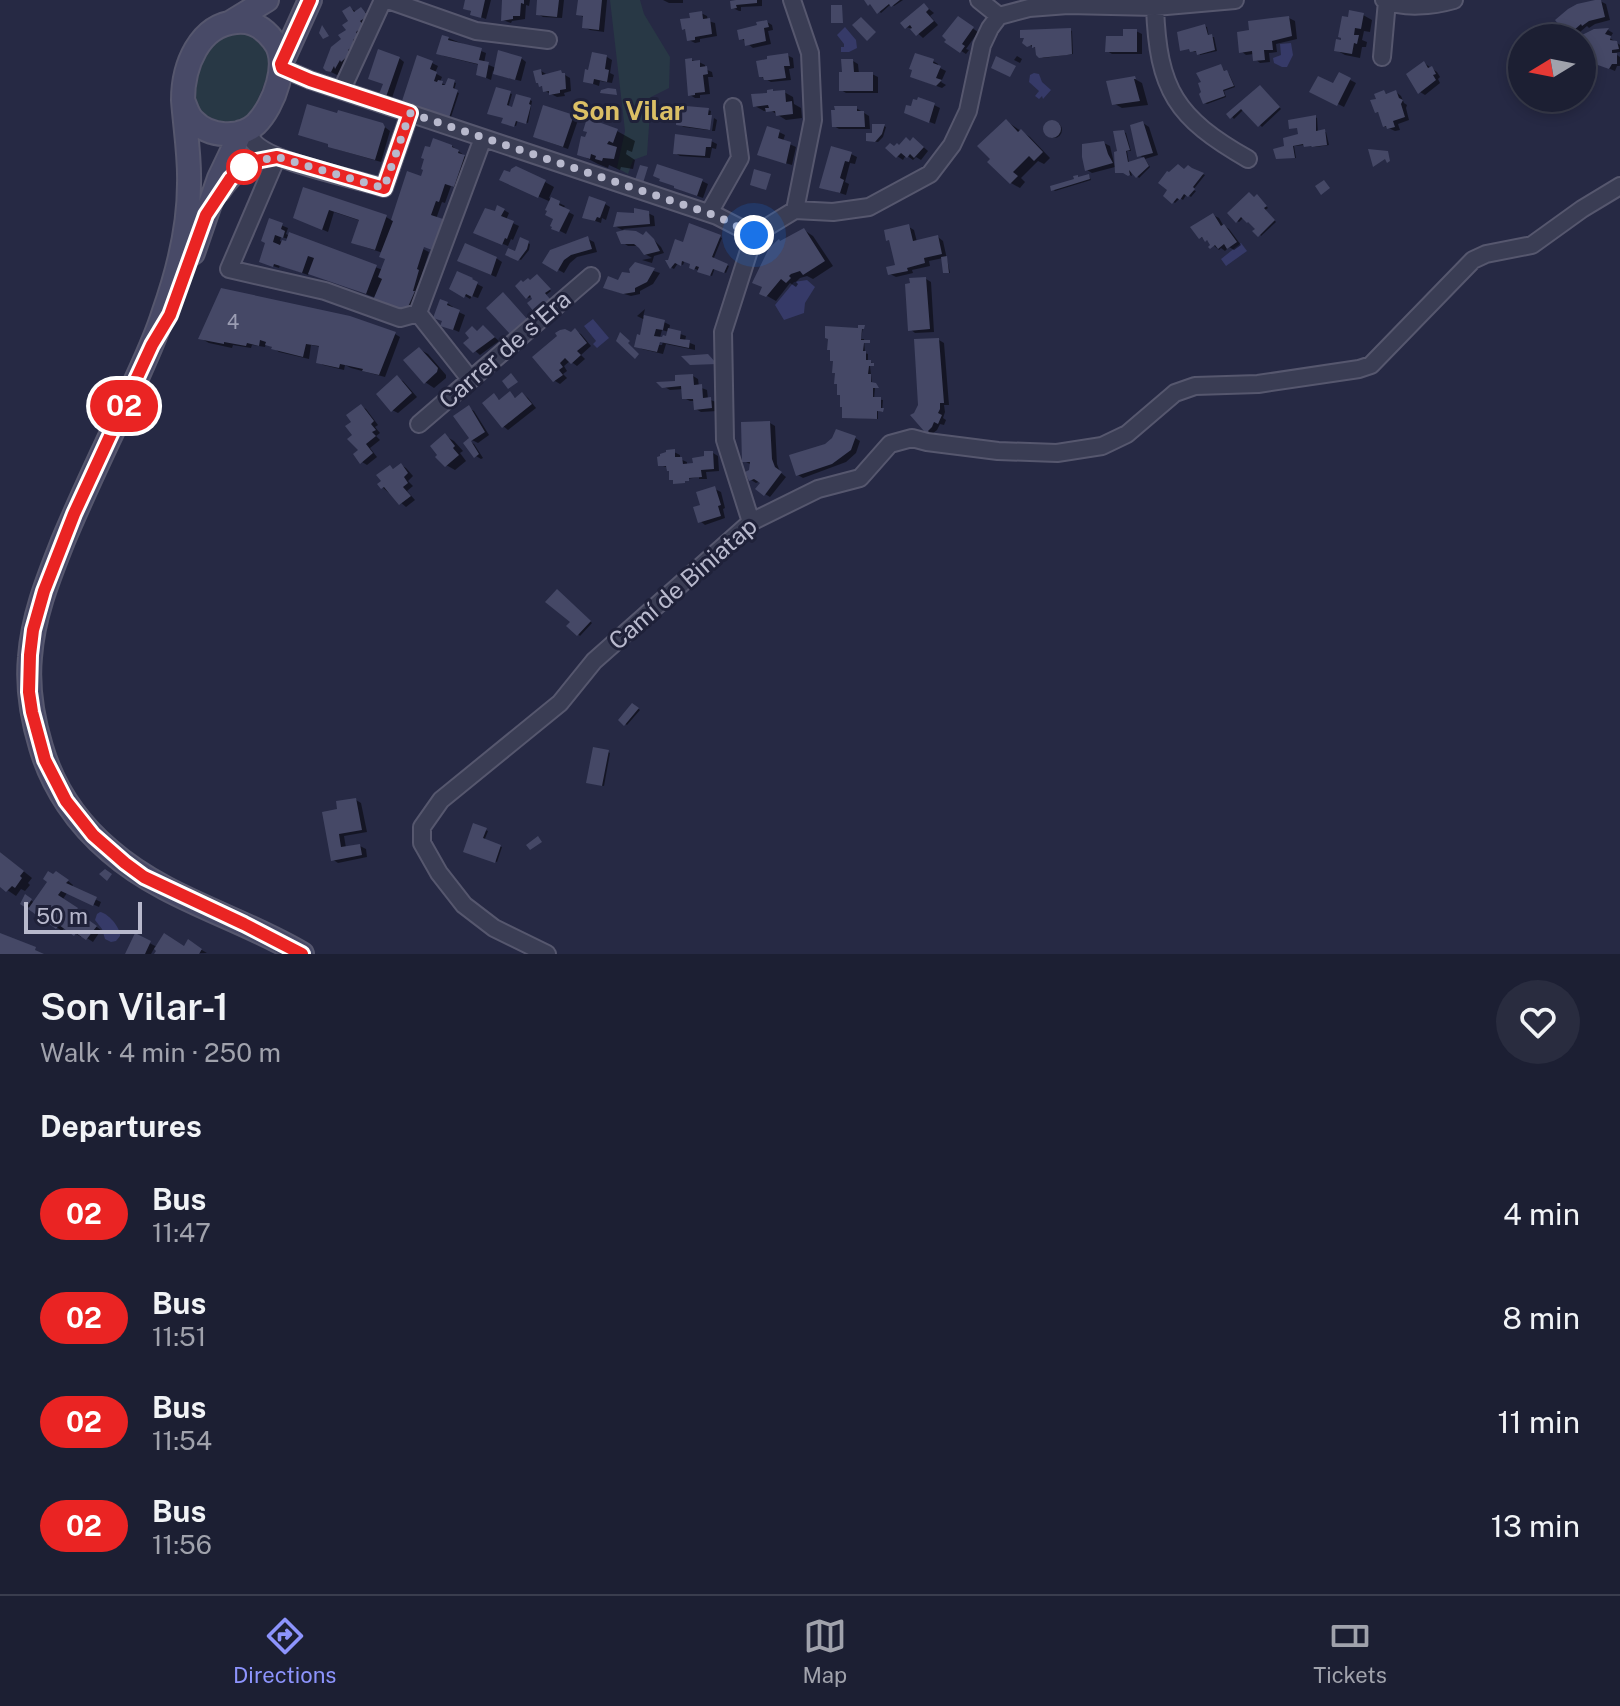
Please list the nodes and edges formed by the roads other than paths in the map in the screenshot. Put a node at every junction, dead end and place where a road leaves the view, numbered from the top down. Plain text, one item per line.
1 (267, 0) edge
2 (310, 0) edge
3 (385, 0) edge
4 (792, 0) edge
5 (979, 0) edge
6 (1235, 0) edge
7 (1454, 0) edge
8 (1386, 1) edge
9 (1092, 2) edge
10 (1155, 7) junction
11 (999, 16) junction
12 (231, 22) junction
13 (548, 40) dead end
14 (1382, 57) dead end
15 (282, 66) junction
16 (342, 89) junction
17 (183, 100) junction
18 (733, 107) dead end
19 (410, 113) junction
20 (245, 130) junction
21 (483, 138) junction
22 (277, 157) junction
23 (1248, 159) dead end
24 (1620, 186) edge
25 (795, 210) junction
26 (709, 213) junction
27 (206, 215) junction
28 (754, 235) junction
29 (591, 276) dead end
30 (418, 313) junction
31 (152, 345) junction
32 (470, 379) junction
33 (419, 424) dead end
34 (751, 522) junction
35 (302, 954) edge
36 (547, 954) edge

1 - 12 main road
2 - 15 main road
3 - 13 street
3 - 16 street
4 - 25 street
5 - 11 street
6 - 10 street
7 - 8 street
8 - 14 street
9 - 10 street
9 - 11 street
10 - 23 street
11 - 25 street
12 - 15 main road
12 - 17 main road
15 - 16 street
15 - 20 main road
16 - 19 street
17 - 20 main road
17 - 31 main road
18 - 26 street
19 - 21 street
19 - 22 street
20 - 22 street
20 - 27 main road
21 - 26 street
21 - 30 street
22 - 27 street
22 - 30 street
24 - 34 street, Camí de Biniatap
25 - 28 street
26 - 28 street
27 - 31 main road
28 - 34 street
29 - 32 street, Carrer de s'Era
30 - 32 street
31 - 35 main road
32 - 33 street, Carrer de s'Era
34 - 36 street, Camí de Biniatap

